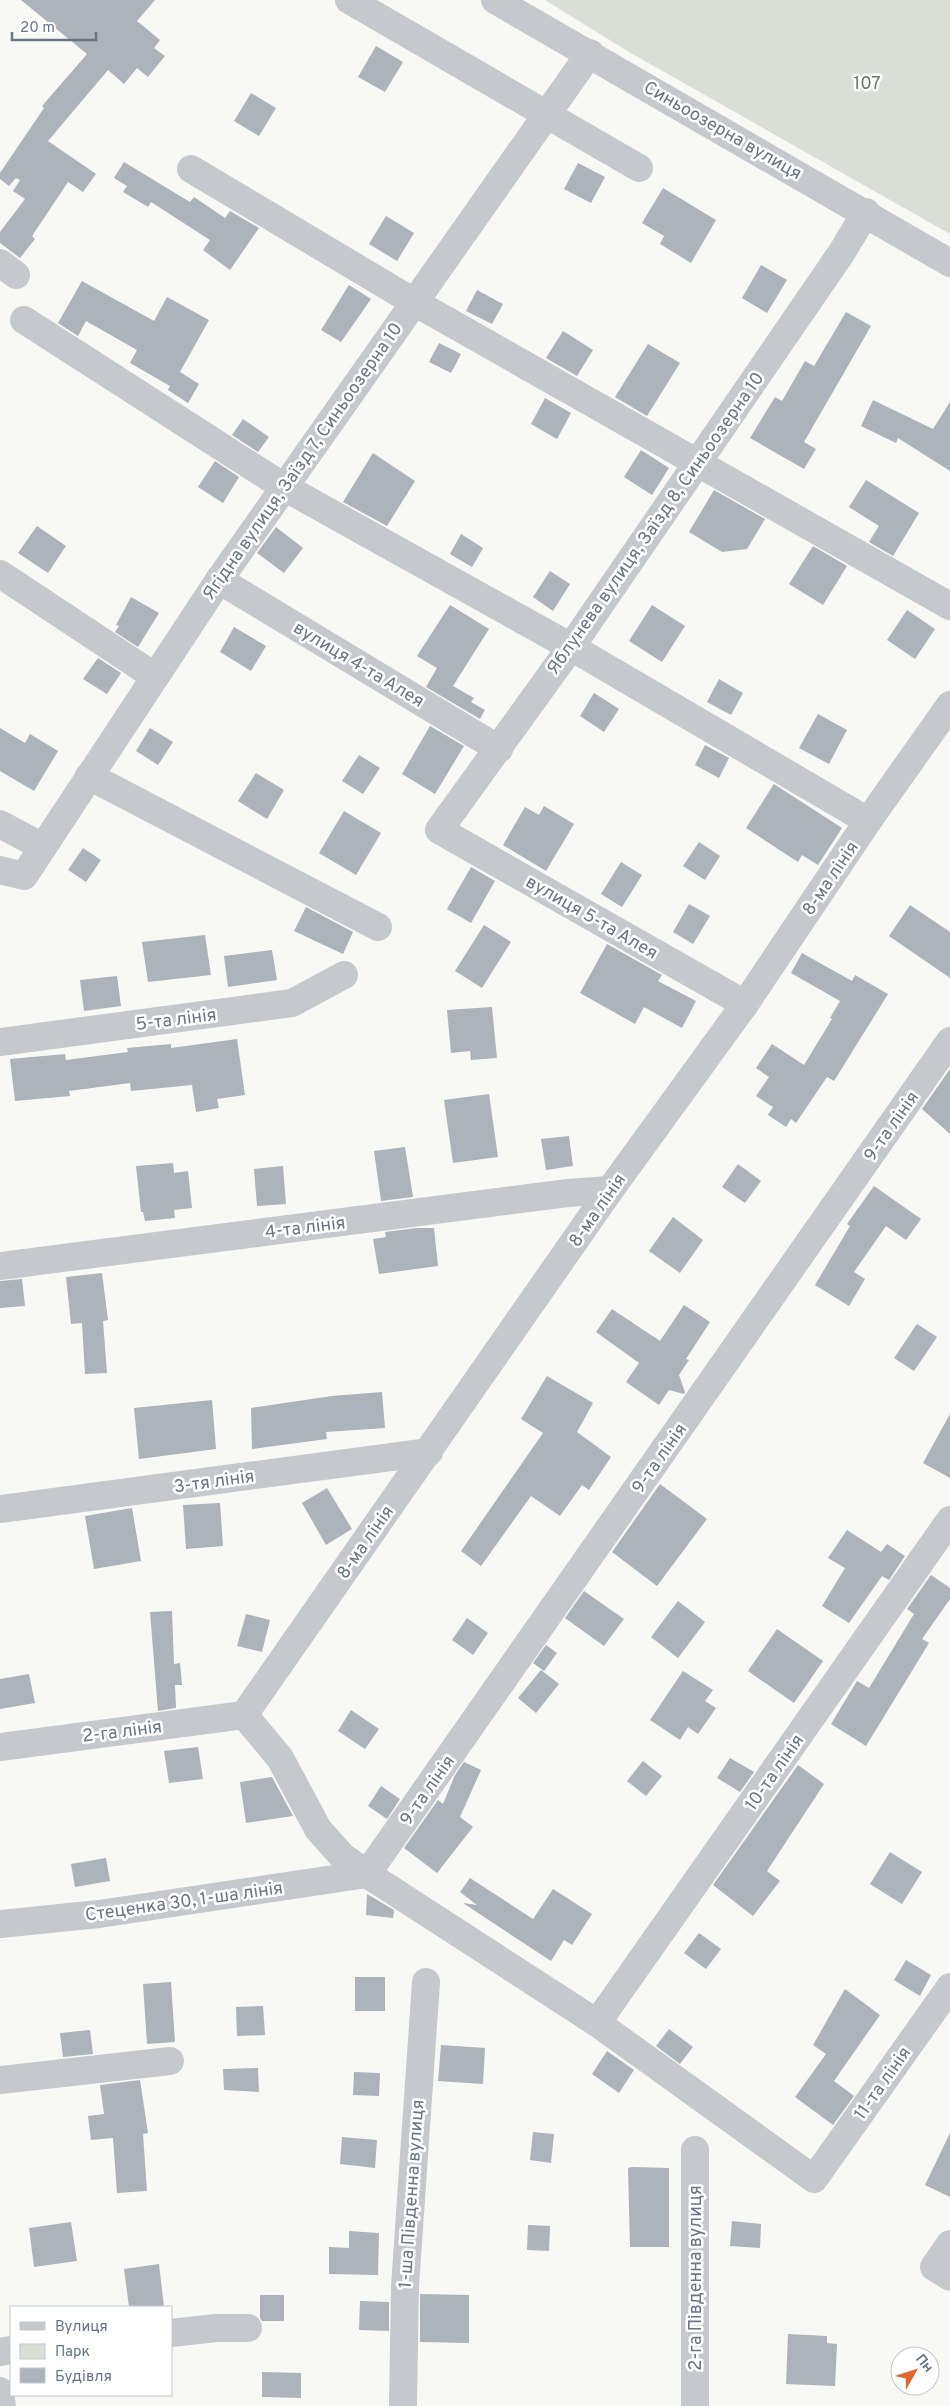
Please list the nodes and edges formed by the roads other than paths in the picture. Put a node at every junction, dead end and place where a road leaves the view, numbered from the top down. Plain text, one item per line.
1 (349, 0) edge
2 (495, 0) edge
3 (590, 54) junction
4 (546, 114) junction
5 (639, 168) dead end
6 (192, 170) dead end
7 (866, 212) junction
8 (950, 263) edge
9 (414, 302) junction
10 (24, 320) dead end
11 (697, 464) junction
12 (284, 487) junction
13 (0, 574) edge
14 (219, 580) junction
15 (950, 606) edge
16 (571, 647) junction
17 (154, 676) junction
18 (950, 705) edge
19 (499, 749) junction
20 (89, 776) junction
21 (868, 821) junction
22 (0, 824) edge
23 (439, 830) joint
24 (43, 847) junction
25 (12, 873) edge
26 (378, 926) dead end
27 (344, 975) dead end
28 (745, 1004) junction
29 (950, 1041) edge
30 (0, 1042) edge
31 (610, 1190) junction
32 (0, 1266) edge
33 (428, 1452) junction
34 (0, 1509) edge
35 (950, 1520) edge
36 (244, 1715) junction
37 (0, 1747) edge
38 (367, 1874) junction
39 (0, 1924) edge
40 (426, 1982) dead end
41 (950, 1987) edge
42 (597, 2023) junction
43 (170, 2061) dead end
44 (0, 2080) edge
45 (695, 2150) dead end
46 (950, 2244) edge
47 (942, 2272) edge
48 (248, 2328) dead end
49 (172, 2333) edge
50 (0, 2390) edge
51 (2, 2406) edge
52 (403, 2406) edge
53 (695, 2406) edge

1 - 4 street
2 - 3 street, Синьоозерна вулиця
3 - 4 street, Ягідна вулиця, Заїзд 7, Синьоозерна 10
3 - 7 street, Синьоозерна вулиця
4 - 5 street
4 - 9 street, Ягідна вулиця, Заїзд 7, Синьоозерна 10
6 - 9 street
7 - 8 street, Синьоозерна вулиця
7 - 11 street, Яблунева вулиця, Заїзд 8, Синьоозерна 10
9 - 11 street
9 - 12 street, Ягідна вулиця, Заїзд 7, Синьоозерна 10
10 - 12 street
11 - 15 street
11 - 16 street, Яблунева вулиця, Заїзд 8, Синьоозерна 10
12 - 14 street, Ягідна вулиця, Заїзд 7, Синьоозерна 10
12 - 16 street
13 - 17 street
14 - 17 street, Ягідна вулиця, Заїзд 7, Синьоозерна 10
14 - 19 street, вулиця 4-та Алея
16 - 19 street, Яблунева вулиця, Заїзд 8, Синьоозерна 10
16 - 21 street
17 - 20 street, Ягідна вулиця, Заїзд 7, Синьоозерна 10
18 - 21 street, 8-ма лінія
19 - 23 street, Яблунева вулиця, Заїзд 8, Синьоозерна 10
20 - 24 street, Ягідна вулиця, Заїзд 7, Синьоозерна 10
20 - 26 street
21 - 28 street, 8-ма лінія
22 - 24 street
23 - 28 street, вулиця 5-та Алея
24 - 25 street, Ягідна вулиця, Заїзд 7, Синьоозерна 10
27 - 30 street, 5-та лінія
28 - 31 street, 8-ма лінія
29 - 38 street, 9-та лінія
31 - 32 street, 4-та лінія
31 - 33 street, 8-ма лінія
33 - 34 street, 3-тя лінія
33 - 36 street, 8-ма лінія
35 - 42 street, 10-та лінія
36 - 37 street, 2-га лінія
36 - 38 street
38 - 39 street, Стеценка 30, 1-ша лінія
38 - 42 street
40 - 52 street, 1-ша Південна вулиця
41 - 42 street, 11-та лінія
43 - 44 street
45 - 53 street, 2-га Південна вулиця
46 - 47 street
48 - 49 street
50 - 51 street

